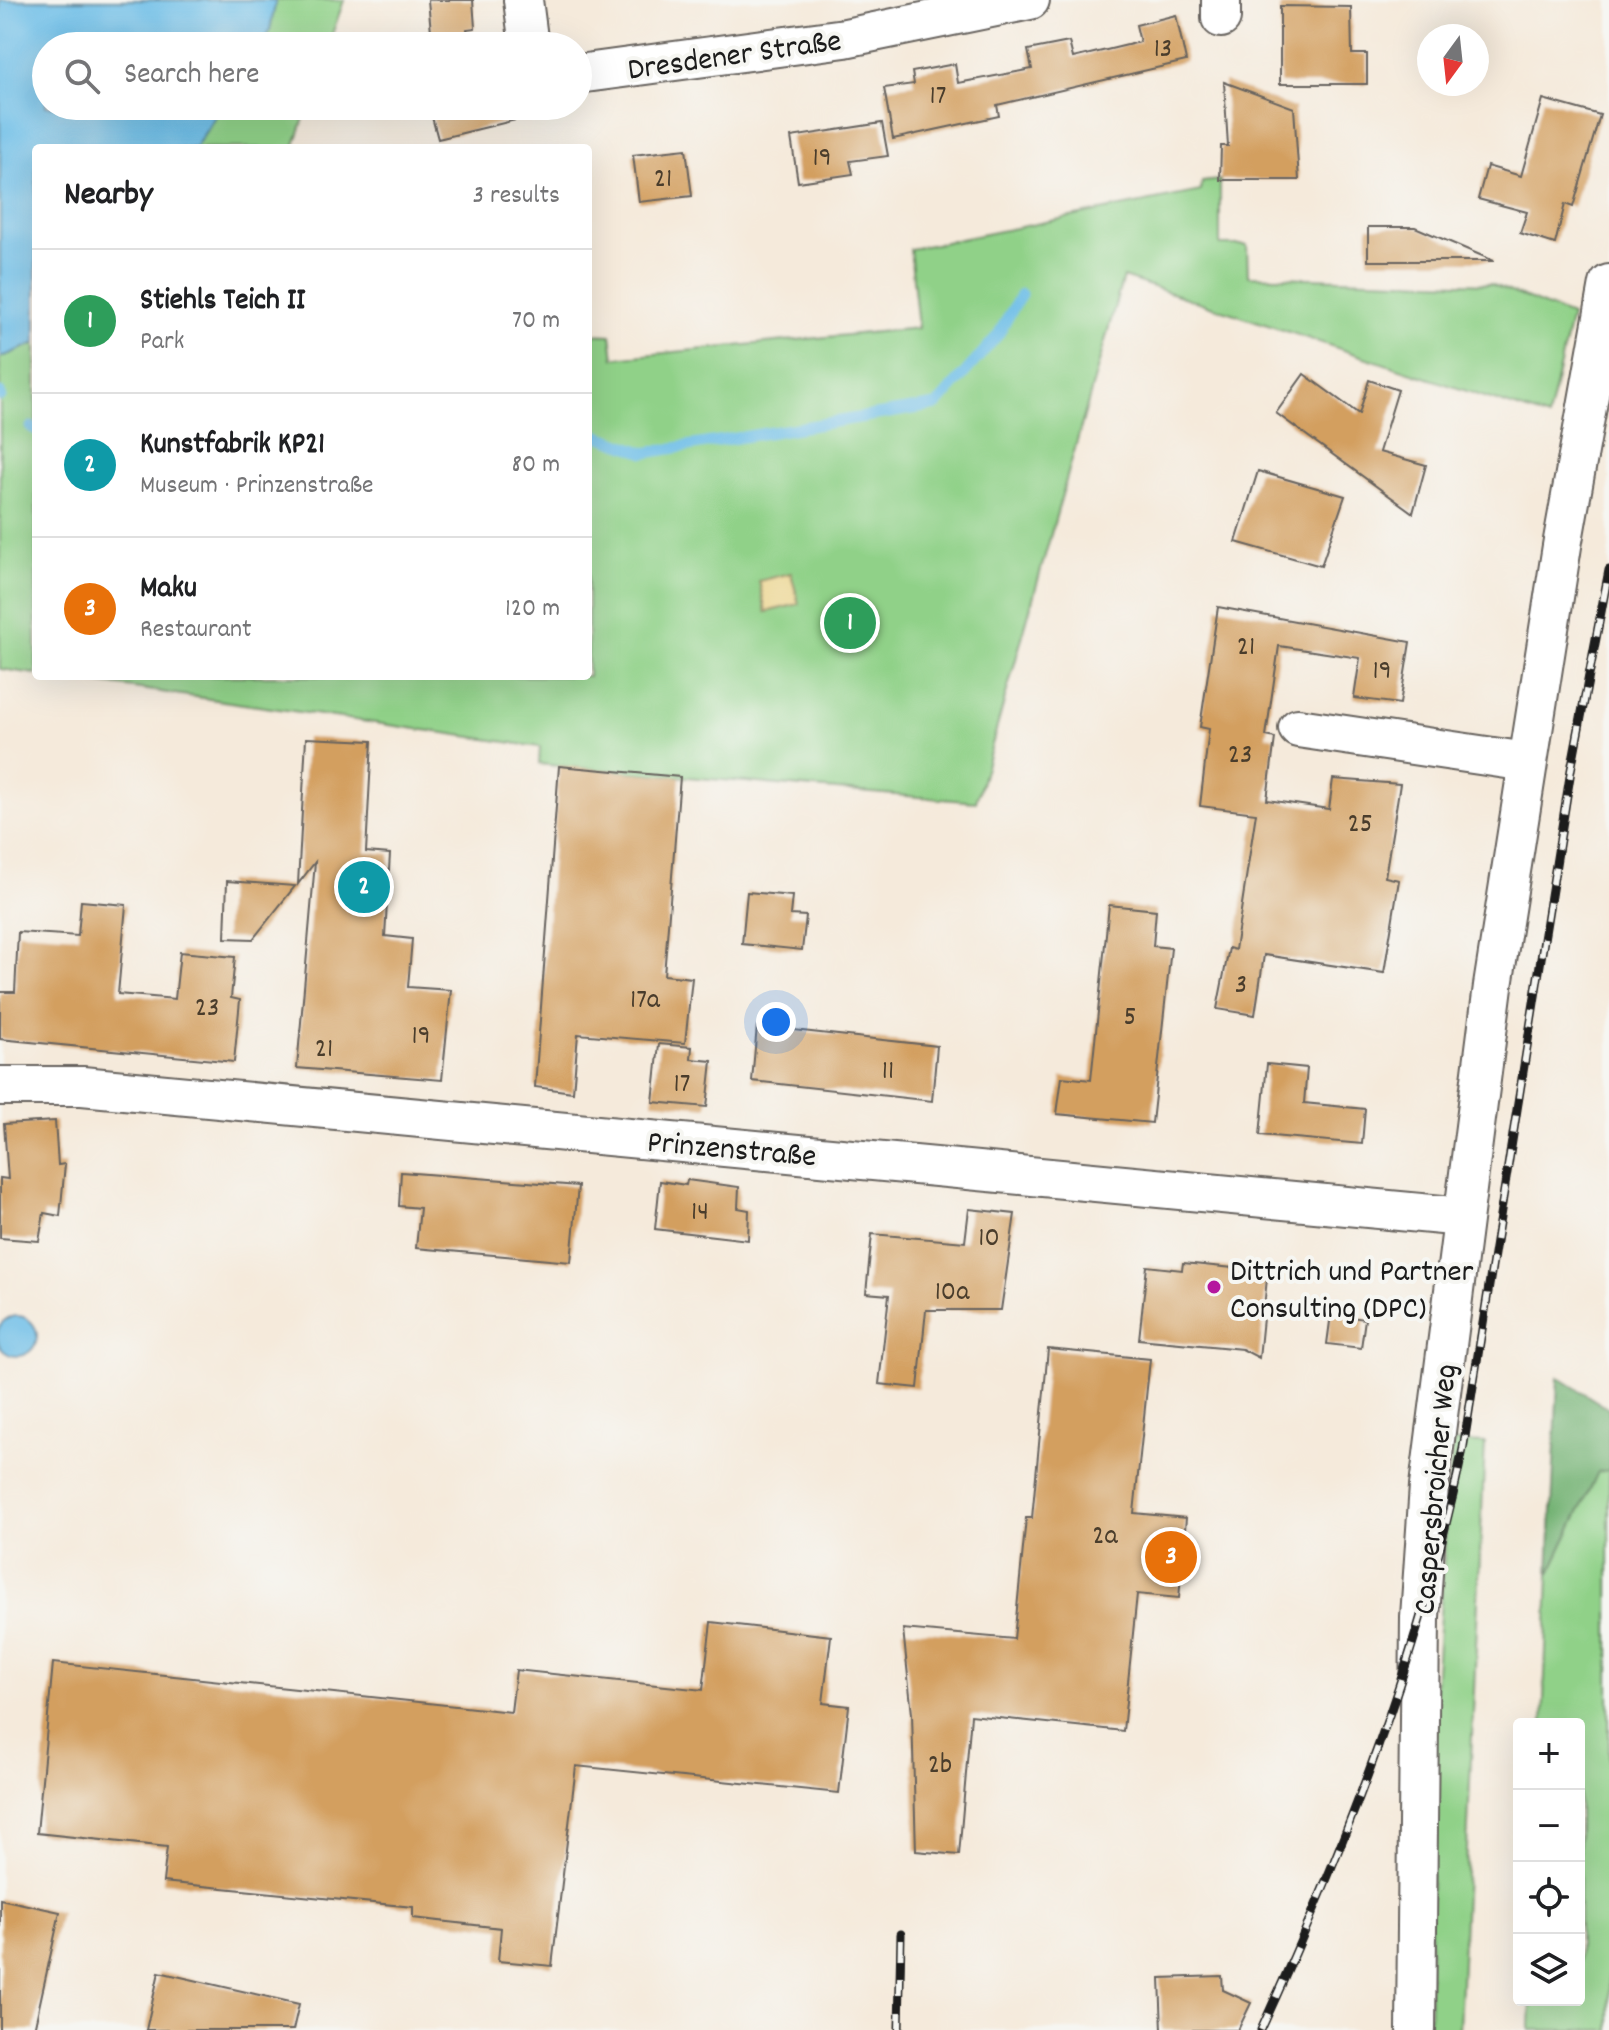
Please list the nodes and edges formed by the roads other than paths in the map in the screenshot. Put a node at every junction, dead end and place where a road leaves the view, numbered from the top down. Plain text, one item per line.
1 (523, 0) edge
2 (1030, 0) edge
3 (527, 32) edge
4 (592, 72) edge
5 (1609, 284) edge
6 (1298, 728) dead end
7 (1527, 762) junction
8 (0, 1086) edge
9 (1463, 1217) junction
10 (1416, 2030) edge

1 - 3 street
2 - 4 street, Dresdener Straße
5 - 7 street, Caspersbroicher Weg
6 - 7 street
7 - 9 street, Caspersbroicher Weg
8 - 9 street, Prinzenstraße
9 - 10 street, Caspersbroicher Weg

